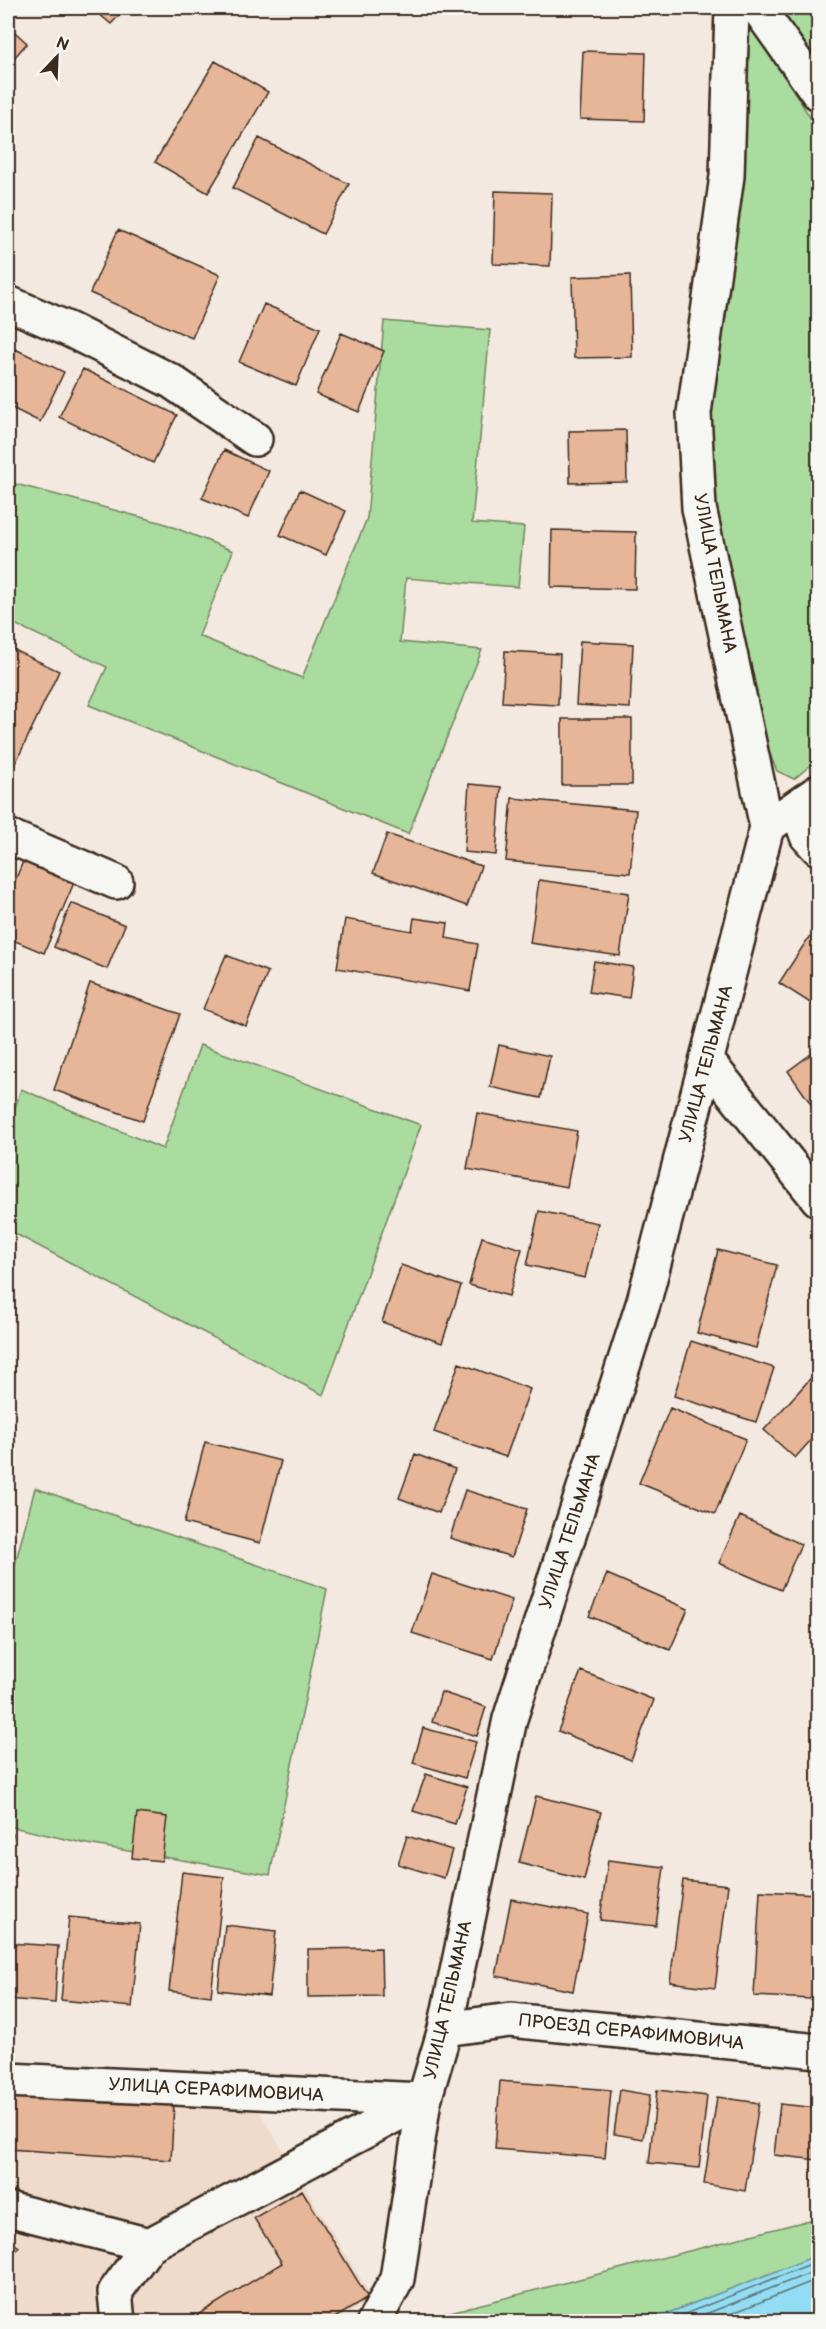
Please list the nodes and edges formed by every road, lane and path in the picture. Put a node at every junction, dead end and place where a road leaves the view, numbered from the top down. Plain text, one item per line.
1 (732, 8) edge
2 (758, 8) edge
3 (819, 93) edge
4 (8, 303) edge
5 (255, 439) dead end
6 (808, 800) edge
7 (767, 827) junction
8 (8, 836) edge
9 (819, 848) edge
10 (116, 882) dead end
11 (707, 1061) junction
12 (819, 1198) edge
13 (445, 2029) junction
14 (819, 2051) edge
15 (8, 2080) edge
16 (424, 2100) junction
17 (8, 2209) edge
18 (149, 2245) junction
19 (118, 2322) edge
20 (374, 2322) edge

1 - 7 street, УЛИЦА ТЕЛЬМАНА
2 - 3 street
4 - 5 street
6 - 7 street
6 - 9 street
7 - 11 street, УЛИЦА ТЕЛЬМАНА
8 - 10 street
11 - 12 street
11 - 13 street, УЛИЦА ТЕЛЬМАНА
13 - 14 street, ПРОЕЗД СЕРАФИМОВИЧА
13 - 16 street, УЛИЦА ТЕЛЬМАНА
15 - 16 street, УЛИЦА СЕРАФИМОВИЧА
16 - 18 street
16 - 20 street, УЛИЦА ТЕЛЬМАНА
17 - 18 street
18 - 19 street

